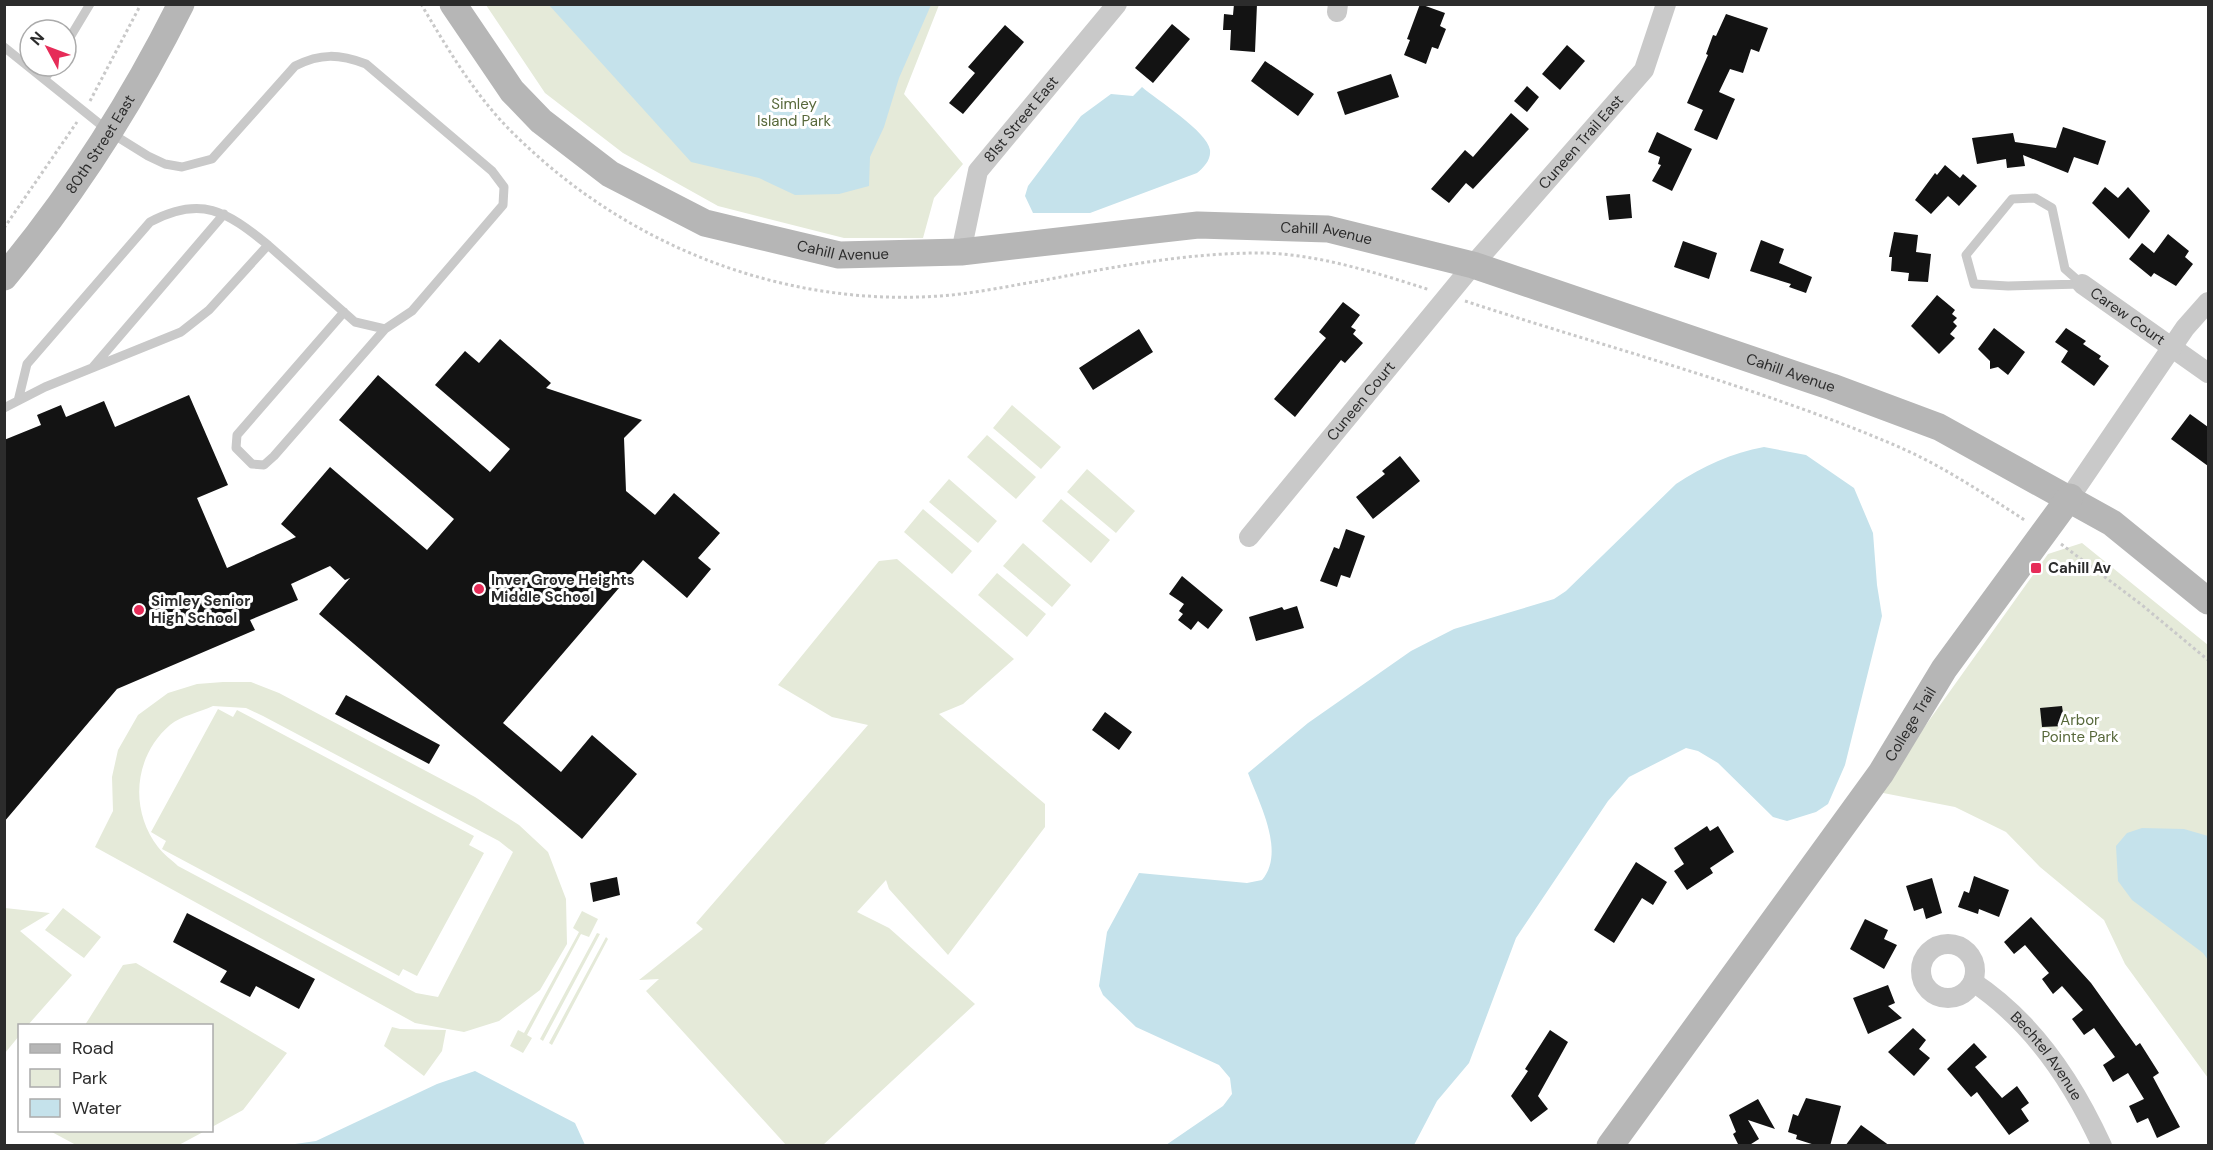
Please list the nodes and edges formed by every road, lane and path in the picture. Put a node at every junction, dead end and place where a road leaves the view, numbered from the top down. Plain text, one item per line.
1 (90, 4) edge
2 (181, 4) edge
3 (421, 4) edge
4 (453, 4) edge
5 (1117, 4) edge
6 (1666, 4) edge
7 (78, 24) edge
8 (4, 47) edge
9 (45, 80) joint
10 (111, 133) junction
11 (224, 214) junction
12 (268, 244) junction
13 (961, 252) junction
14 (1473, 265) junction
15 (4, 277) edge
16 (2082, 284) junction
17 (1448, 296) junction
18 (2208, 302) edge
19 (344, 312) junction
20 (385, 329) junction
21 (2172, 347) junction
22 (91, 369) junction
23 (2208, 373) edge
24 (18, 401) junction
25 (4, 408) edge
26 (2070, 497) junction
27 (2044, 533) junction
28 (1249, 537) dead end
29 (2208, 601) edge
30 (2208, 660) edge
31 (1973, 982) dead end
32 (1610, 1146) edge
33 (2102, 1146) edge

1 - 7 lane
2 - 10 street, 80th Street East
3 - 17 path
4 - 13 street, Cahill Avenue
5 - 13 street, 81st Street East
6 - 14 street, Cuneen Trail East
8 - 9 lane
9 - 10 lane
10 - 15 street, 80th Street East
10 - 20 lane
11 - 12 lane
11 - 22 lane
11 - 24 lane
12 - 19 lane
12 - 22 lane
13 - 14 street, Cahill Avenue
14 - 17 street, Cuneen Court
14 - 26 street, Cahill Avenue
16 - 16 lane
16 - 21 street, Carew Court
17 - 27 path
17 - 28 street, Cuneen Court
18 - 21 street, College Trail
19 - 20 lane
19 - 20 lane
21 - 23 street, Carew Court
21 - 26 street, College Trail
22 - 24 lane
24 - 25 lane
26 - 27 street, College Trail
26 - 29 street, Cahill Avenue
27 - 30 path
27 - 32 street, College Trail
31 - 33 street, Bechtel Avenue

